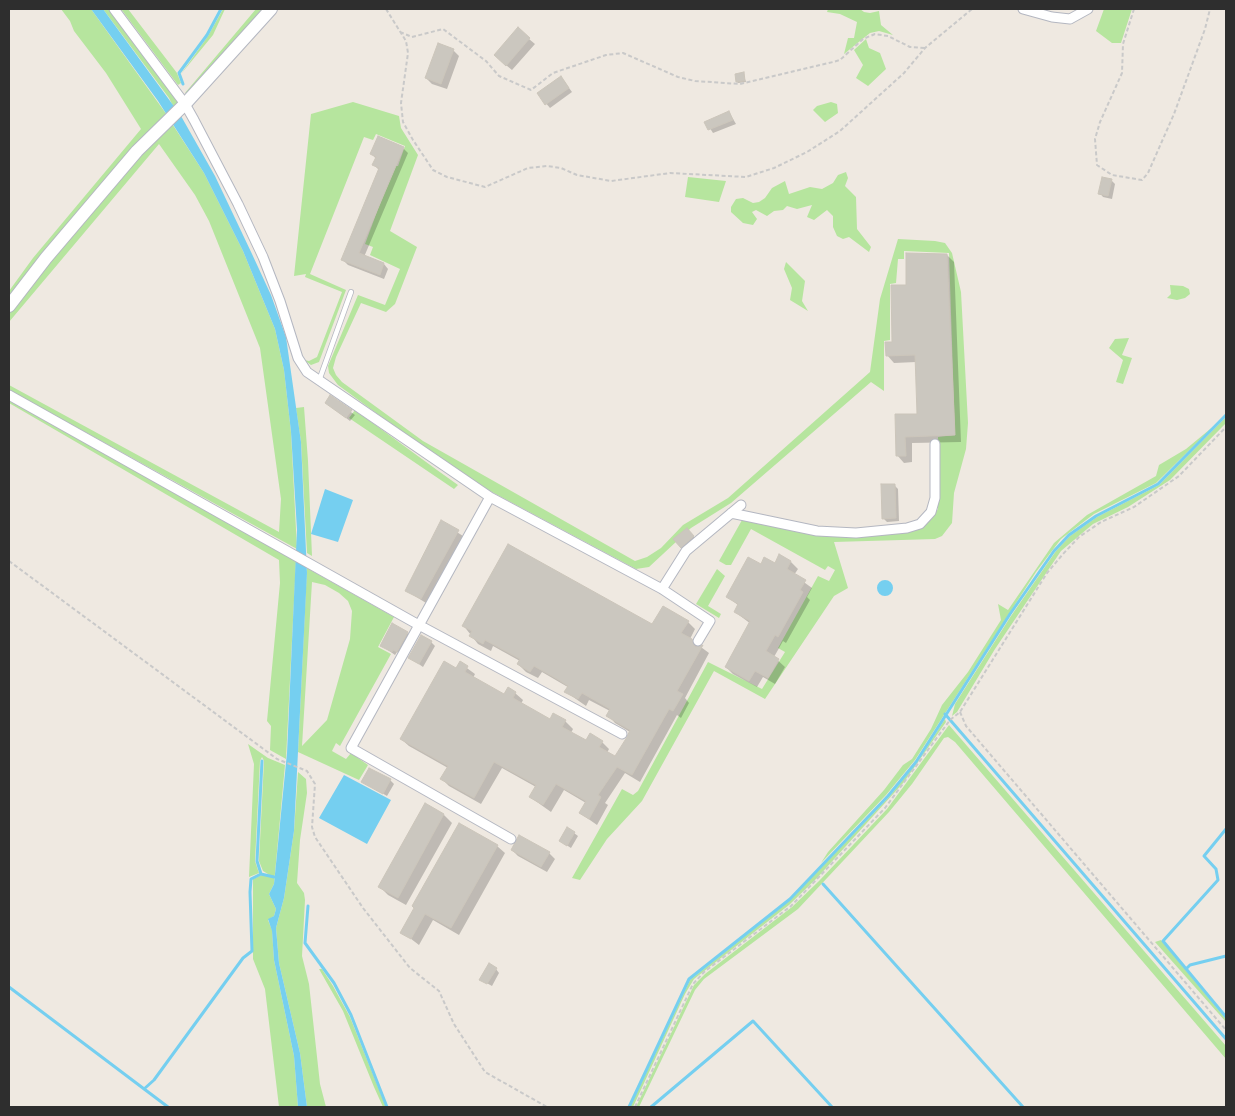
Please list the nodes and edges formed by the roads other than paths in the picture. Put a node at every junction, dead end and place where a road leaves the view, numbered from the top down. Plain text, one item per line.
1 (114, 9) edge
2 (271, 9) edge
3 (1024, 9) edge
4 (1088, 9) edge
5 (182, 107) junction
6 (351, 292) dead end
7 (9, 306) edge
8 (320, 378) junction
9 (9, 395) edge
10 (935, 444) dead end
11 (490, 497) junction
12 (741, 505) dead end
13 (731, 514) junction
14 (662, 589) junction
15 (418, 624) junction
16 (698, 641) dead end
17 (622, 734) dead end
18 (511, 839) dead end

1 - 5 street
2 - 5 street
3 - 4 street
5 - 7 street
5 - 8 street
6 - 8 lane
8 - 11 street
9 - 15 street
10 - 13 street
11 - 14 street
11 - 15 street
12 - 13 street
13 - 14 street
14 - 16 street
15 - 17 street
15 - 18 street

